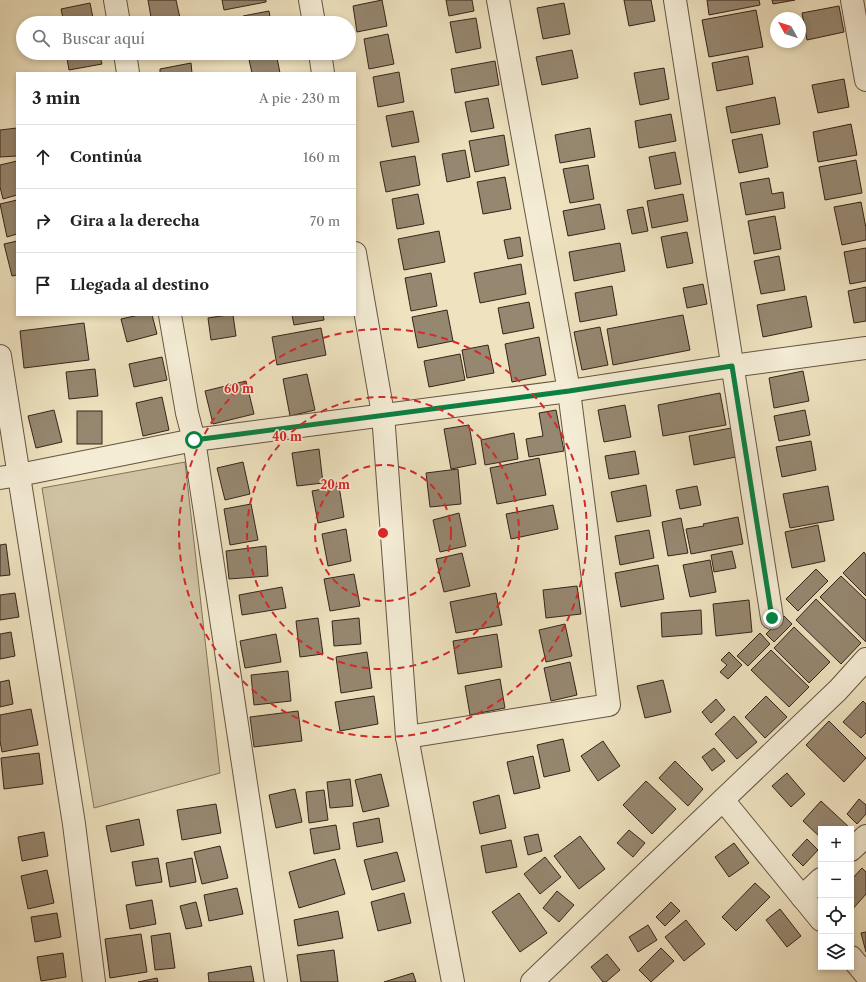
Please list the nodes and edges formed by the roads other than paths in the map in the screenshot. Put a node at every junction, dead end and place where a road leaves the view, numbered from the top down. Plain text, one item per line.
1 (115, 0) edge
2 (310, 0) edge
3 (498, 0) edge
4 (675, 0) edge
5 (858, 12) edge
6 (118, 16) edge
7 (313, 16) edge
8 (125, 60) edge
9 (321, 60) edge
10 (128, 72) edge
11 (323, 72) edge
12 (866, 80) edge
13 (356, 260) edge
14 (170, 316) edge
15 (866, 348) edge
16 (0, 356) edge
17 (732, 366) junction
18 (569, 391) junction
19 (383, 414) junction
20 (194, 440) junction
21 (9, 477) edge
22 (772, 618) dead end
23 (866, 659) edge
24 (407, 737) junction
25 (723, 800) junction
26 (866, 836) edge
27 (854, 847) edge
28 (818, 882) edge
29 (802, 897) junction
30 (818, 916) edge
31 (854, 961) edge
32 (866, 975) edge
33 (94, 982) edge
34 (276, 982) edge
35 (453, 982) edge
36 (532, 982) edge

1 - 6 street
2 - 7 street
3 - 18 street
4 - 17 street
5 - 12 street
8 - 10 street
9 - 11 street
13 - 19 street
14 - 20 street
15 - 17 street
16 - 21 street
17 - 18 street
17 - 22 street
18 - 19 street
18 - 24 street
19 - 20 street
19 - 24 street
20 - 21 street
20 - 34 street
21 - 33 street
23 - 25 street
24 - 35 street
25 - 29 street
25 - 36 street
26 - 27 street
28 - 29 street
29 - 30 street
31 - 32 street

